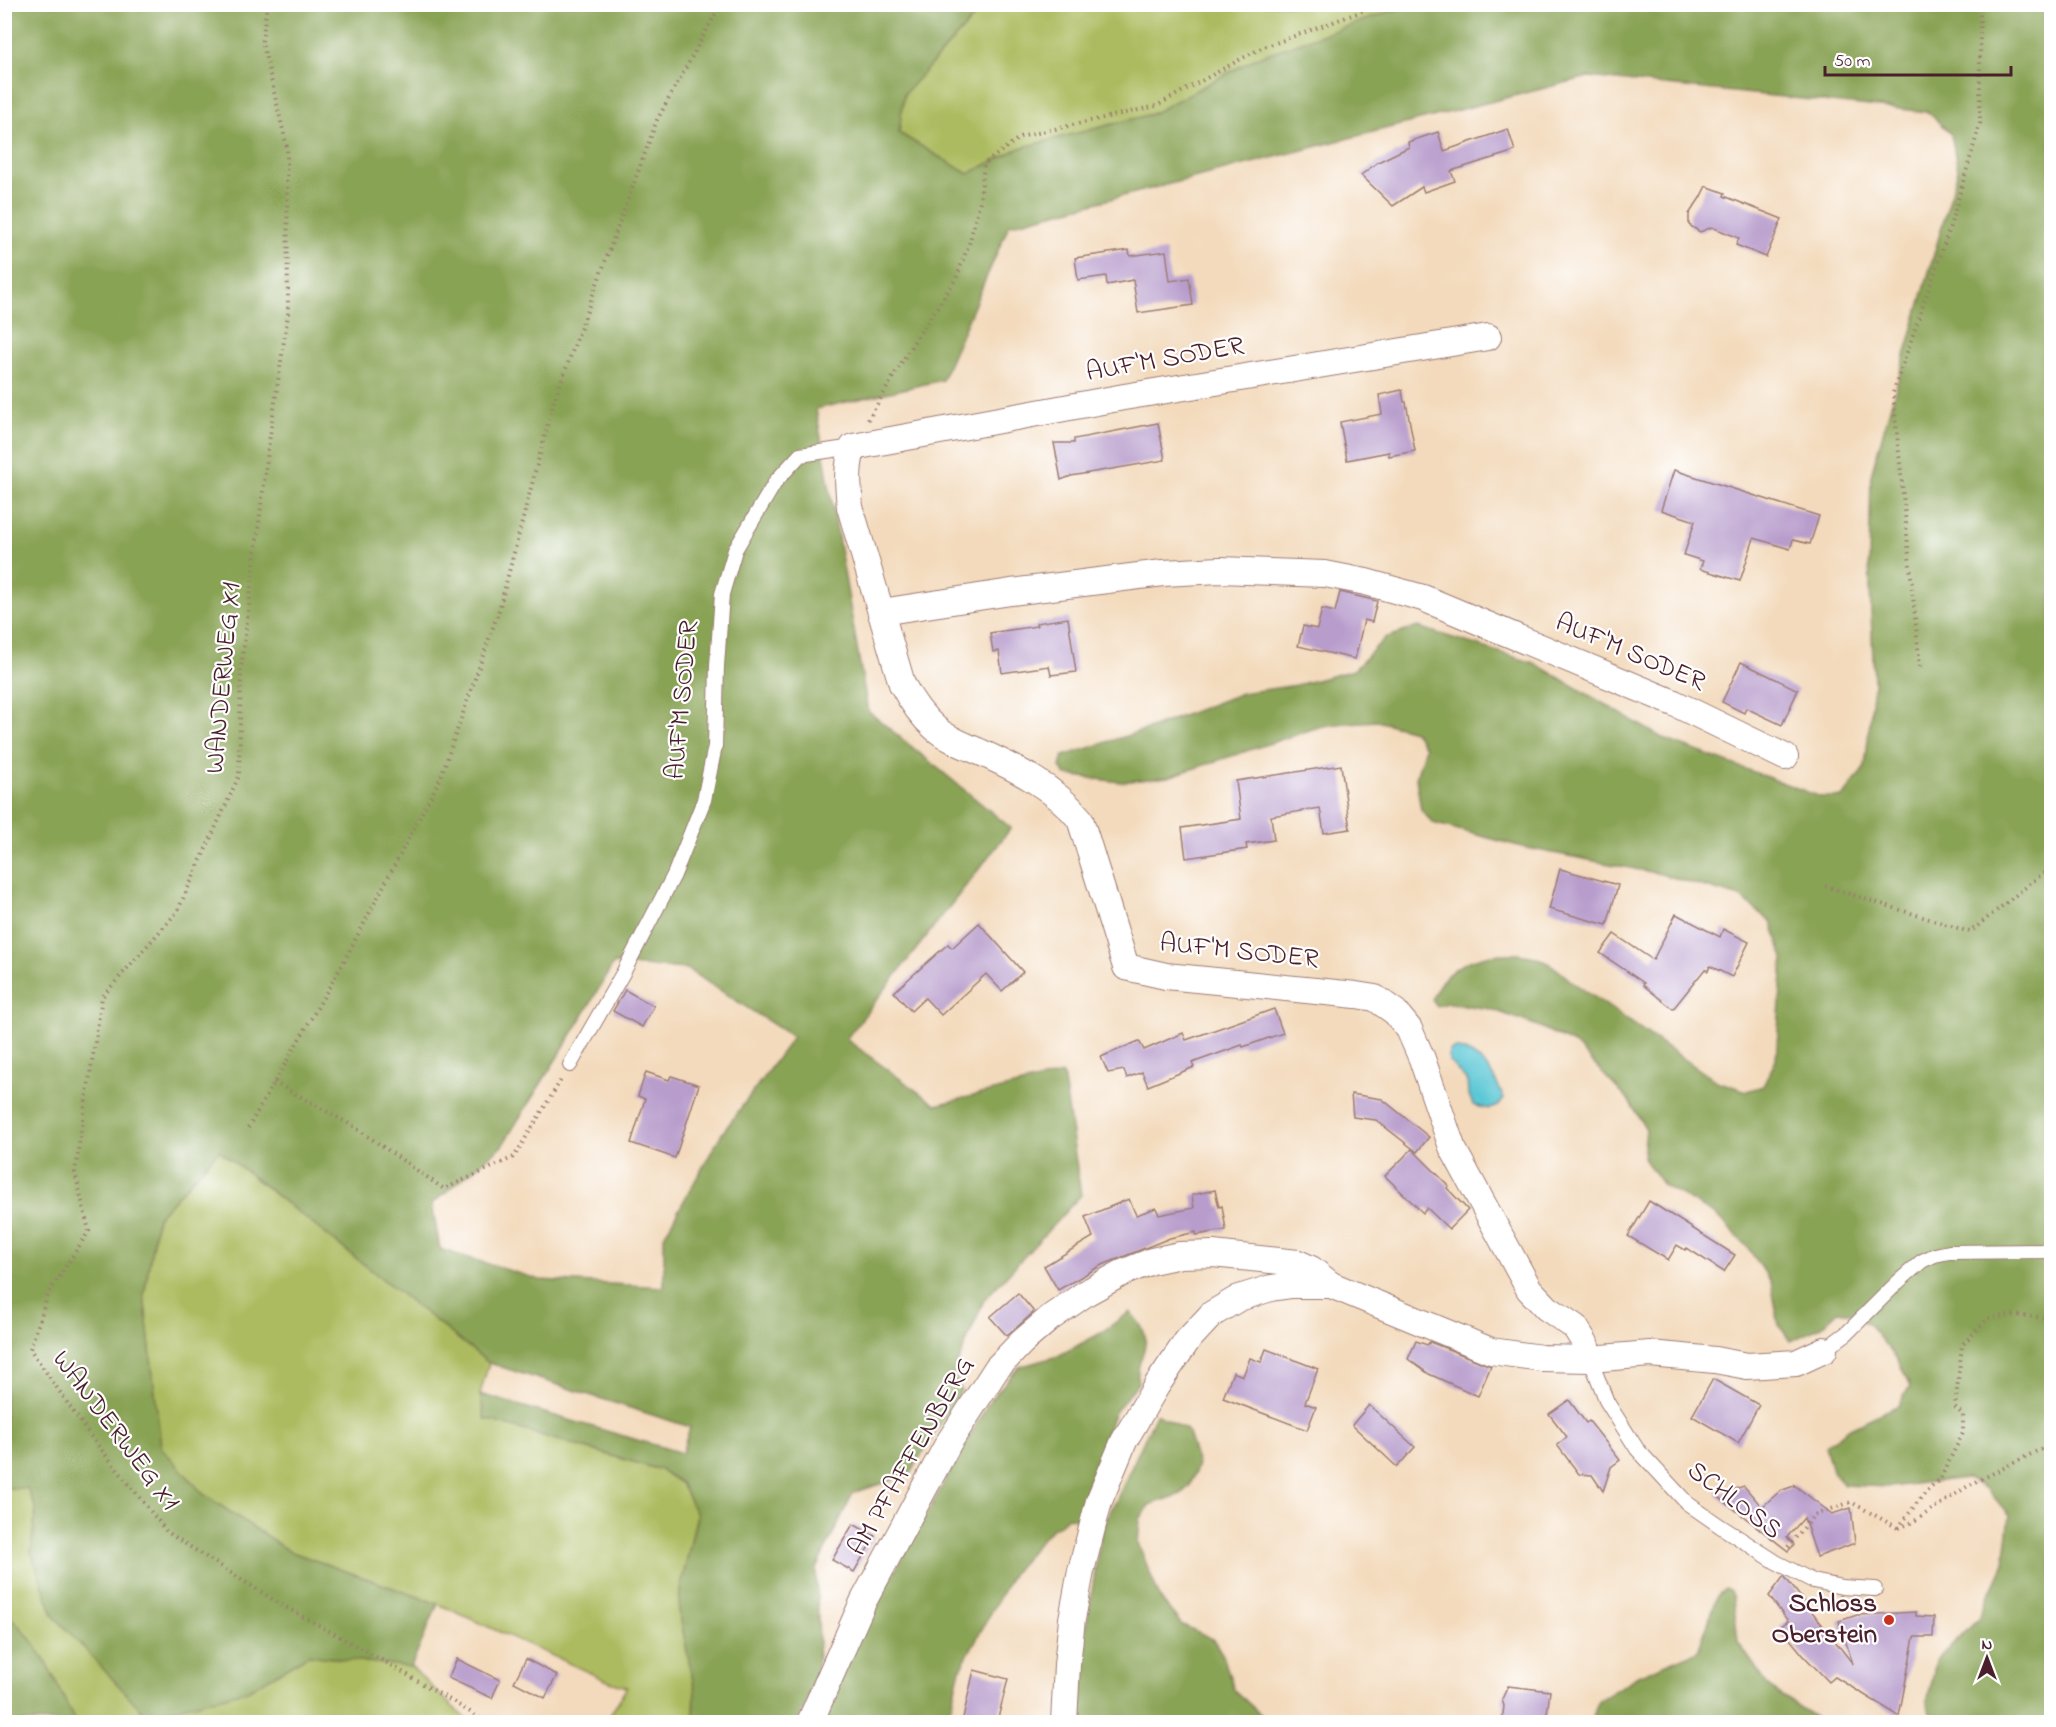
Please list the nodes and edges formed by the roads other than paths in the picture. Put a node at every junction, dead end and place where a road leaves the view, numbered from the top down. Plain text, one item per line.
1 (1488, 337) dead end
2 (852, 447) junction
3 (881, 612) junction
4 (1785, 757) dead end
5 (570, 1065) road end
6 (2052, 1251) edge
7 (1331, 1286) junction
8 (1824, 1350) joint
9 (1590, 1359) junction
10 (1875, 1589) dead end
11 (810, 1722) edge
12 (1064, 1722) edge

1 - 2 street, AUF'M SODER
2 - 3 street, AUF'M SODER
2 - 5 lane, AUF'M SODER
3 - 4 street, AUF'M SODER
3 - 9 street, AUF'M SODER
6 - 8 lane
7 - 9 street
7 - 11 street, AM PFAFFENBERG
7 - 12 street
8 - 9 street
9 - 10 lane, SCHLOSS

